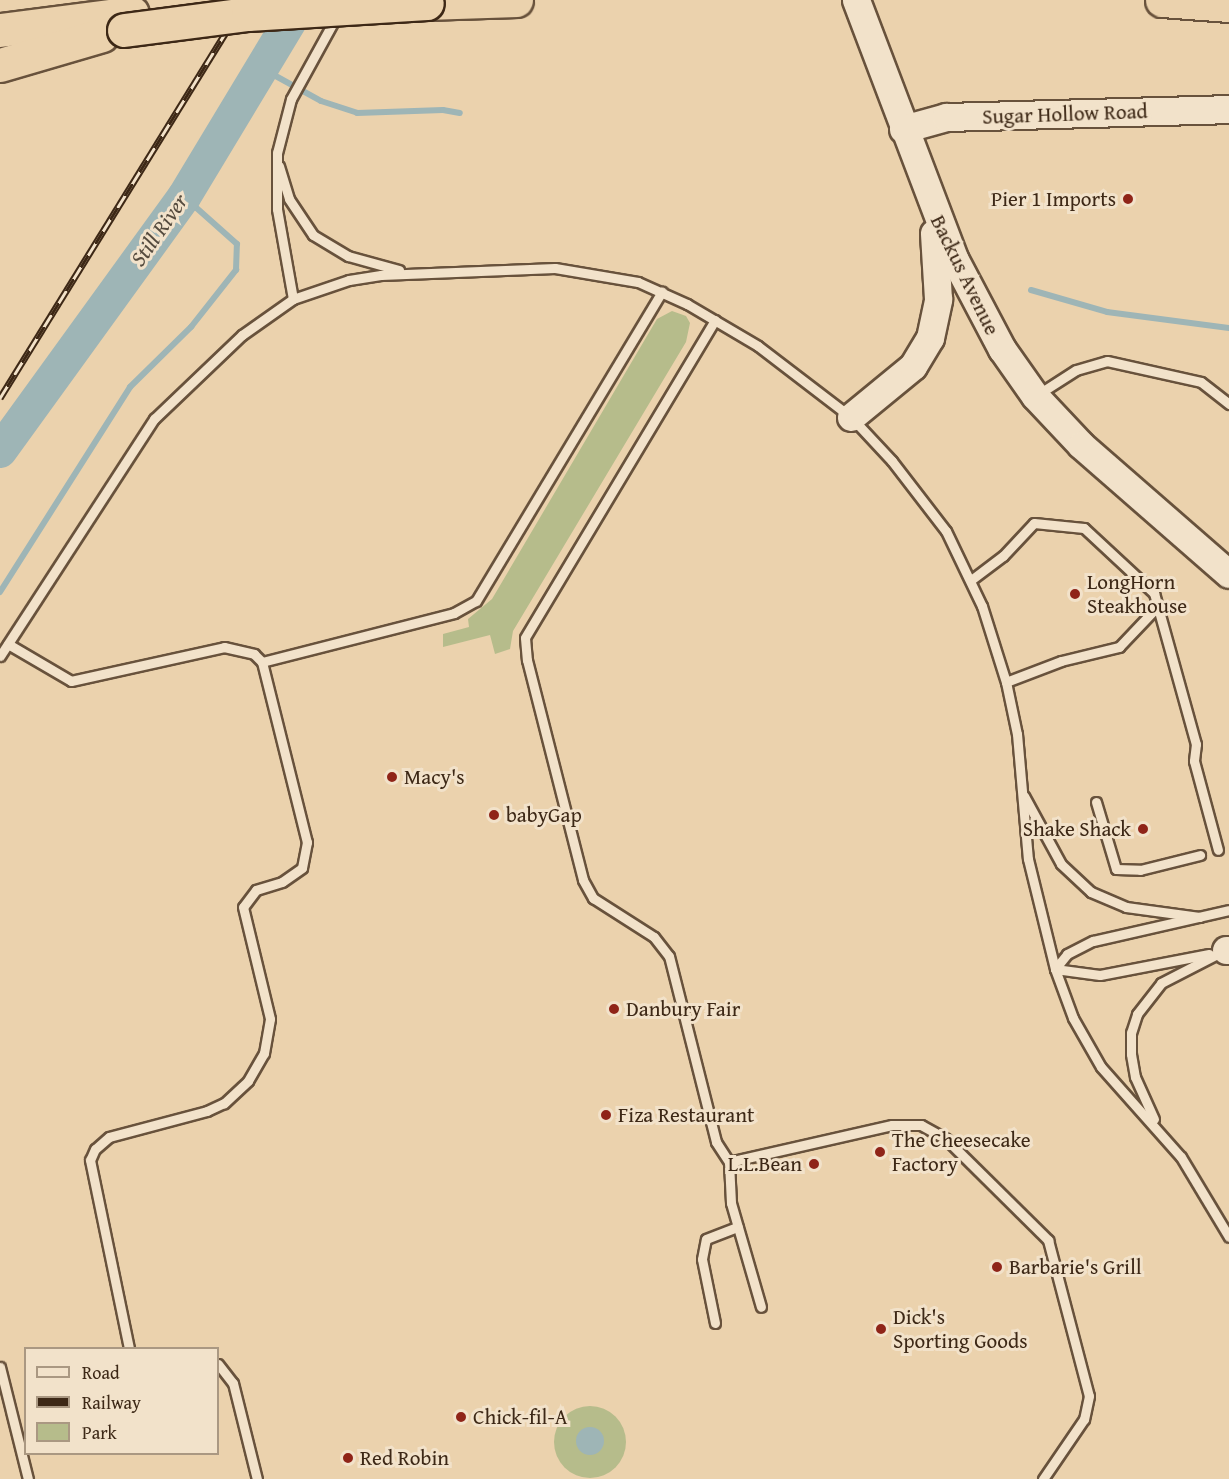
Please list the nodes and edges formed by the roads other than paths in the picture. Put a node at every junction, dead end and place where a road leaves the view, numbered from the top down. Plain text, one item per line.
1 (347, 0) edge
2 (516, 0) edge
3 (856, 0) edge
4 (1162, 0) edge
5 (1229, 5) edge
6 (128, 22) junction
7 (0, 30) edge
8 (0, 65) edge
9 (1229, 109) edge
10 (903, 129) junction
11 (277, 153) junction
12 (931, 202) junction
13 (413, 272) junction
14 (662, 292) junction
15 (293, 299) junction
16 (715, 320) junction
17 (1035, 396) junction
18 (1229, 404) edge
19 (851, 417) junction
20 (1229, 574) edge
21 (971, 580) junction
22 (1157, 607) junction
23 (8, 644) junction
24 (0, 656) edge
25 (262, 662) junction
26 (1006, 682) junction
27 (1022, 790) junction
28 (1096, 802) dead end
29 (1218, 850) dead end
30 (1200, 855) dead end
31 (1229, 910) edge
32 (1199, 917) junction
33 (1228, 950) edge
34 (1055, 969) junction
35 (1161, 1132) junction
36 (729, 1162) junction
37 (738, 1227) junction
38 (1229, 1237) edge
39 (761, 1307) dead end
40 (716, 1323) dead end
41 (129, 1347) edge
42 (219, 1365) edge
43 (0, 1367) edge
44 (28, 1479) edge
45 (257, 1479) edge
46 (1043, 1479) edge

1 - 11 lane
2 - 6 highway, bridge
3 - 10 main road, Backus Avenue
4 - 5 highway
6 - 7 highway
6 - 8 highway
9 - 10 main road, Sugar Hollow Road
10 - 12 main road, Backus Avenue
11 - 13 lane
11 - 15 lane
12 - 17 main road, Backus Avenue
12 - 19 main road
13 - 14 lane
13 - 15 lane
14 - 16 lane
14 - 25 lane
15 - 23 lane
16 - 19 lane
16 - 36 lane
17 - 18 lane
17 - 20 main road, Backus Avenue
19 - 21 lane
21 - 22 lane
21 - 26 lane
22 - 26 lane
22 - 29 lane
23 - 24 lane
23 - 25 lane
25 - 41 lane
26 - 27 lane
27 - 32 lane
27 - 34 lane
28 - 30 lane
31 - 32 lane
32 - 34 lane
33 - 34 lane
33 - 35 lane
34 - 35 lane
35 - 38 lane
36 - 37 lane
36 - 46 lane
37 - 39 lane
37 - 40 lane
42 - 45 lane
43 - 44 lane

